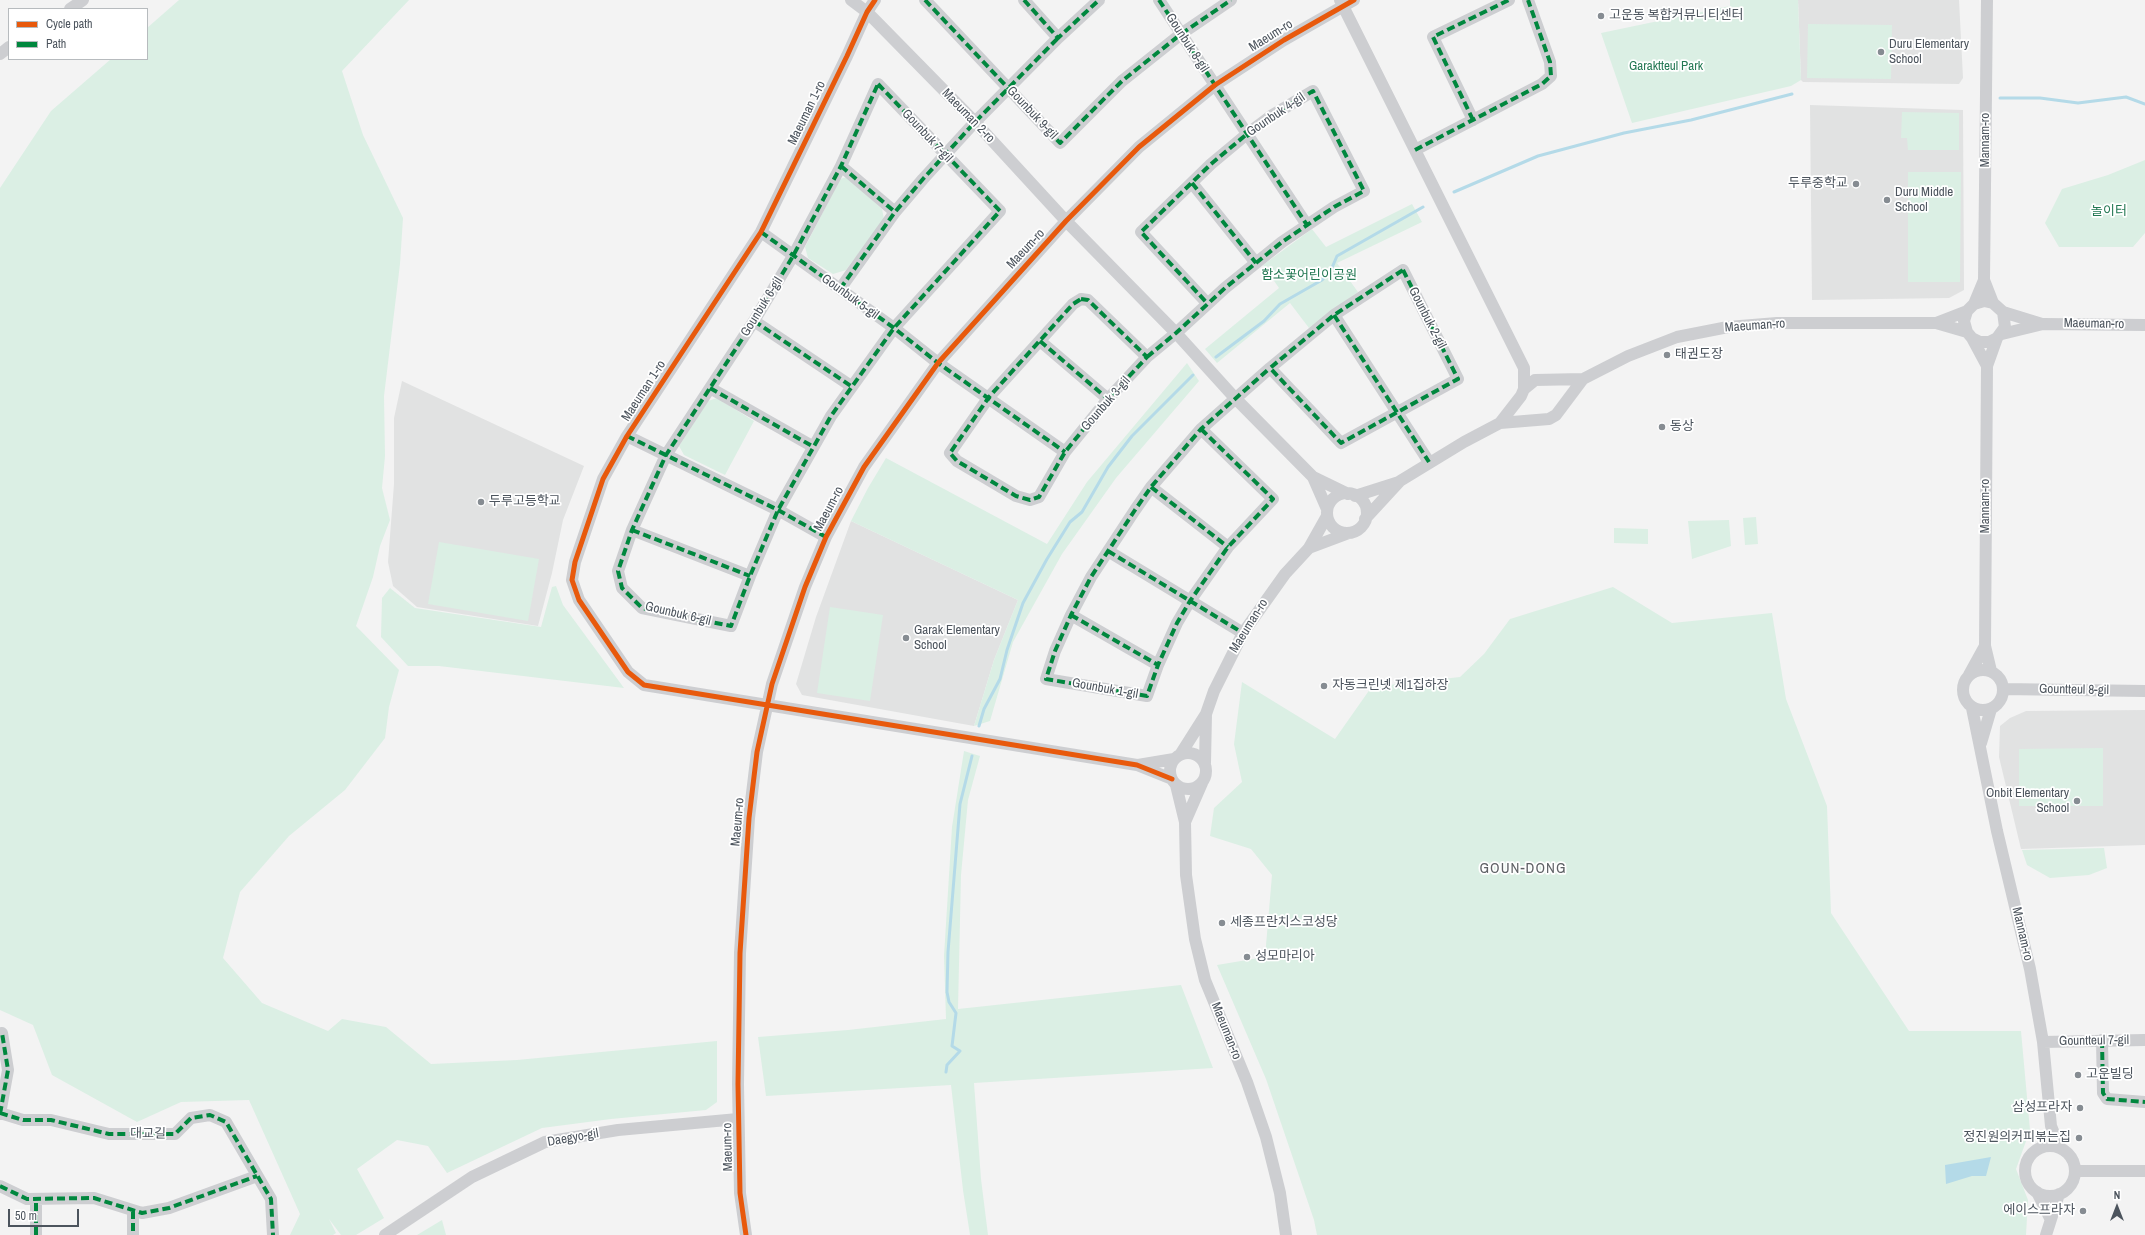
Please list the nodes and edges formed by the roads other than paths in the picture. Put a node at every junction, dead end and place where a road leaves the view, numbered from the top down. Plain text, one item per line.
1 (83, 0) edge
2 (851, 0) edge
3 (875, 0) edge
4 (925, 0) edge
5 (1024, 0) edge
6 (1099, 0) edge
7 (1159, 0) edge
8 (1231, 0) edge
9 (1354, 0) edge
10 (1509, 0) edge
11 (1528, 0) edge
12 (1987, 0) edge
13 (1341, 3) edge
14 (71, 8) edge
15 (867, 12) junction
16 (1181, 34) junction
17 (1058, 38) junction
18 (8, 48) edge
19 (0, 54) edge
20 (1214, 85) junction
21 (1008, 88) junction
22 (1473, 120) junction
23 (975, 122) junction
24 (1247, 134) junction
25 (1415, 150) junction
26 (945, 155) junction
27 (840, 166) junction
28 (1192, 183) junction
29 (895, 212) junction
30 (1066, 222) junction
31 (1306, 225) junction
32 (761, 232) junction
33 (793, 256) junction
34 (1256, 263) junction
35 (1984, 280) junction
36 (840, 289) junction
37 (1207, 303) junction
38 (1993, 303) junction
39 (1971, 308) junction
40 (2003, 312) junction
41 (1334, 315) junction
42 (754, 321) junction
43 (1936, 323) junction
44 (2043, 324) junction
45 (2145, 325) edge
46 (894, 328) junction
47 (1176, 333) junction
48 (1969, 335) junction
49 (1999, 336) junction
50 (1040, 341) junction
51 (1147, 357) junction
52 (938, 363) junction
53 (1987, 366) junction
54 (1270, 368) junction
55 (1524, 368) junction
56 (1583, 379) junction
57 (1546, 380) junction
58 (851, 386) junction
59 (710, 388) junction
60 (1522, 392) junction
61 (989, 397) junction
62 (1234, 397) junction
63 (1108, 399) junction
64 (1560, 408) junction
65 (1398, 412) junction
66 (1533, 419) junction
67 (1500, 423) junction
68 (1201, 428) junction
69 (627, 436) junction
70 (812, 446) junction
71 (1065, 452) junction
72 (666, 455) junction
73 (1429, 462) junction
74 (1313, 477) junction
75 (1400, 481) junction
76 (1151, 487) junction
77 (1352, 495) junction
78 (778, 510) junction
79 (1327, 512) junction
80 (1365, 519) junction
81 (632, 530) junction
82 (1349, 533) junction
83 (826, 537) junction
84 (1228, 546) junction
85 (1309, 548) junction
86 (1108, 551) junction
87 (750, 576) junction
88 (1190, 601) junction
89 (1071, 615) junction
90 (1242, 633) junction
91 (1985, 646) junction
92 (1158, 665) junction
93 (1992, 671) junction
94 (1969, 675) junction
95 (2003, 689) junction
96 (2145, 691) edge
97 (767, 706) junction
98 (1972, 708) junction
99 (1991, 709) junction
100 (1206, 714) junction
101 (1981, 744) junction
102 (1177, 757) junction
103 (1205, 763) junction
104 (1137, 765) junction
105 (1174, 782) junction
106 (1202, 783) junction
107 (1185, 822) junction
108 (2, 1033) dead end
109 (2102, 1040) junction
110 (2145, 1040) edge
111 (2043, 1042) junction
112 (2145, 1102) edge
113 (0, 1113) edge
114 (738, 1119) junction
115 (2051, 1126) junction
116 (2060, 1148) junction
117 (2036, 1150) junction
118 (2075, 1171) junction
119 (2145, 1171) edge
120 (257, 1176) junction
121 (0, 1186) edge
122 (2037, 1192) junction
123 (2059, 1194) junction
124 (36, 1199) junction
125 (133, 1210) junction
126 (2050, 1218) junction
127 (36, 1235) edge
128 (133, 1235) edge
129 (273, 1235) edge
130 (385, 1235) edge
131 (746, 1235) edge
132 (1286, 1235) edge
133 (2046, 1235) edge

1 - 14 street
2 - 15 street, Maeuman 2-ro
3 - 15 street, Maeuman 1-ro
4 - 21 street, Gounbuk 9-gil
5 - 17 street
6 - 17 street
7 - 16 street, Gounbuk 8-gil
8 - 16 street
9 - 13 street, Maeum-ro
10 - 22 street
11 - 22 street
12 - 35 street, Mannam-ro
13 - 20 street, Maeum-ro
13 - 25 street
15 - 23 street, Maeuman 2-ro
15 - 32 street, Maeuman 1-ro
16 - 20 street, Gounbuk 8-gil
16 - 21 street, Gounbuk 9-gil
17 - 21 street
18 - 19 street
20 - 24 street, Gounbuk 8-gil
20 - 30 street, Maeum-ro
21 - 23 street
22 - 25 street
23 - 26 street
23 - 30 street, Maeuman 2-ro
24 - 28 street, Gounbuk 4-gil
24 - 31 street, Gounbuk 8-gil
24 - 31 street, Gounbuk 4-gil
25 - 55 street
26 - 27 street, Gounbuk 7-gil
26 - 29 street
26 - 46 street, Gounbuk 7-gil
27 - 29 street
27 - 33 street, Gounbuk 7-gil
28 - 34 street
28 - 37 street, Gounbuk 4-gil
29 - 36 street
30 - 47 street, Maeuman 2-ro
30 - 52 street, Maeum-ro
31 - 34 street, Gounbuk 4-gil
32 - 33 street, Gounbuk 5-gil
32 - 69 street, Maeuman 1-ro
33 - 36 street, Gounbuk 5-gil
33 - 42 street, Gounbuk 6-gil
34 - 37 street, Gounbuk 4-gil
35 - 38 street
35 - 39 street
36 - 46 street, Gounbuk 5-gil
37 - 47 street, Gounbuk 4-gil
38 - 39 street
38 - 40 street
39 - 43 street
39 - 48 street
40 - 44 street
40 - 49 street
41 - 54 street, Gounbuk 2-gil
41 - 65 street
41 - 65 street, Gounbuk 2-gil
42 - 58 street
42 - 59 street, Gounbuk 6-gil
43 - 48 street
43 - 56 street, Maeuman-ro
44 - 45 street, Maeuman-ro
44 - 49 street
46 - 52 street, Gounbuk 5-gil
46 - 58 street, Gounbuk 6-gil
47 - 51 street, Gounbuk 4-gil
47 - 62 street, Maeuman 2-ro
48 - 49 street
48 - 53 street
49 - 53 street
50 - 51 street, Gounbuk 3-gil
50 - 61 street, Gounbuk 3-gil
50 - 63 street
51 - 63 street, Gounbuk 3-gil
52 - 61 street, Gounbuk 5-gil
52 - 83 street, Maeum-ro
53 - 91 street, Mannam-ro
54 - 62 street, Gounbuk 2-gil
54 - 65 street, Gounbuk 2-gil
55 - 57 street
55 - 60 street
56 - 57 street
56 - 64 street
57 - 60 street
57 - 64 street
58 - 70 street, Gounbuk 6-gil
59 - 70 street
59 - 72 street, Gounbuk 6-gil
60 - 66 street
60 - 67 street
61 - 71 street, Gounbuk 5-gil
61 - 71 street, Gounbuk 3-gil
62 - 68 street, Gounbuk 1-gil
62 - 74 street, Maeuman 2-ro
63 - 71 street, Gounbuk 3-gil
64 - 66 street
65 - 73 street
66 - 67 street
67 - 73 street
68 - 76 street, Gounbuk 1-gil
68 - 84 street, Gounbuk 1-gil
69 - 72 street
69 - 97 street, Maeuman 1-ro
70 - 78 street, Gounbuk 6-gil
72 - 78 street
72 - 81 street, Gounbuk 6-gil
73 - 75 street
74 - 77 street
74 - 79 street
75 - 77 street
75 - 80 street
76 - 84 street
76 - 86 street, Gounbuk 1-gil
77 - 79 street
77 - 80 street
78 - 83 street
78 - 87 street, Gounbuk 6-gil
79 - 82 street
79 - 85 street
80 - 82 street
81 - 87 street
81 - 87 street, Gounbuk 6-gil
82 - 85 street
83 - 97 street, Maeum-ro
84 - 88 street, Gounbuk 1-gil
85 - 90 street, Maeuman-ro
86 - 88 street
86 - 89 street, Gounbuk 1-gil
88 - 90 street
88 - 92 street, Gounbuk 1-gil
89 - 92 street
89 - 92 street, Gounbuk 1-gil
90 - 100 street, Maeuman-ro
91 - 93 street
91 - 94 street
93 - 94 street
93 - 95 street
94 - 98 street
95 - 96 street, Gountteul 8-gil
95 - 99 street
97 - 104 street, Maeuman 1-ro
97 - 114 street, Maeum-ro
98 - 99 street
98 - 101 street, Mannam-ro
99 - 101 street
100 - 102 street
100 - 103 street
101 - 111 street, Mannam-ro
102 - 103 street
102 - 104 street
102 - 105 street
103 - 106 street
104 - 105 street
105 - 106 street
105 - 107 street
106 - 107 street
107 - 132 street, Maeuman-ro
108 - 113 street, 대교길
109 - 110 street, Gountteul 7-gil
109 - 111 street, Gountteul 7-gil
109 - 112 street
111 - 115 street, Mannam-ro
113 - 120 street, 대교길
114 - 130 street, Daegyo-gil
114 - 131 street, Maeum-ro
115 - 116 street, Mannam-ro
115 - 117 street
116 - 117 street
116 - 118 street
117 - 122 street
118 - 119 street
118 - 123 street
120 - 125 street
120 - 129 street, 대교길
121 - 124 street
122 - 123 street
122 - 126 street
123 - 126 street
124 - 125 street
124 - 127 street
125 - 128 street
126 - 133 street

